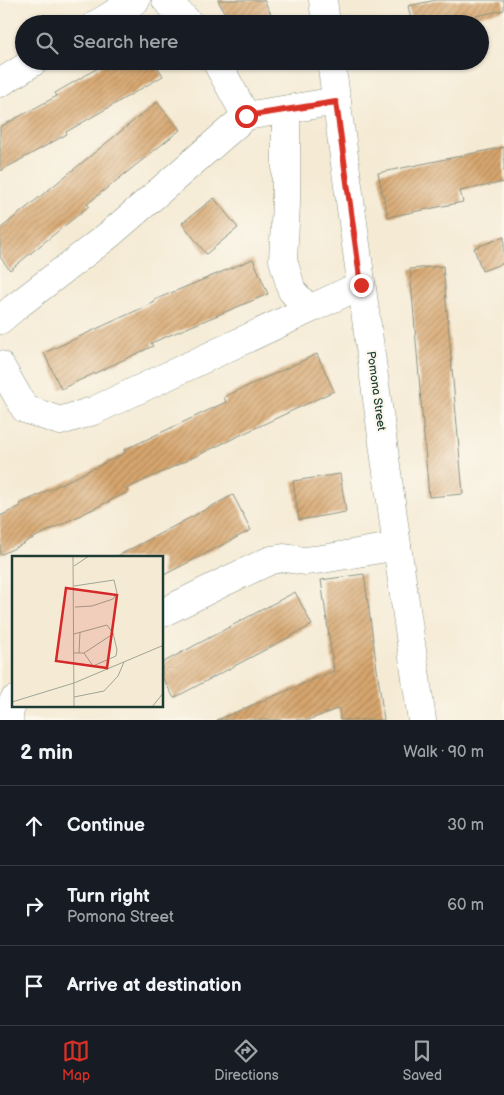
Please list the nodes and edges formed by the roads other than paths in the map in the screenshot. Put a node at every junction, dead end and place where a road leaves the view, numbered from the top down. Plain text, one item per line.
1 (136, 0) edge
2 (166, 0) edge
3 (323, 0) edge
4 (112, 15) edge
5 (181, 15) edge
6 (325, 15) edge
7 (21, 70) edge
8 (221, 70) edge
9 (332, 70) edge
10 (0, 83) edge
11 (336, 102) junction
12 (286, 110) junction
13 (246, 116) junction
14 (361, 285) junction
15 (309, 310) junction
16 (0, 320) edge
17 (0, 365) edge
18 (396, 546) junction
19 (164, 612) edge
20 (12, 705) edge
21 (9, 720) edge
22 (422, 720) edge

1 - 4 street
2 - 5 street
3 - 6 street
7 - 10 street
8 - 13 street
9 - 11 street, Pomona Street
11 - 12 street
11 - 14 street, Pomona Street
12 - 13 street
12 - 15 street
13 - 16 street
14 - 15 street
14 - 18 street, Pomona Street
15 - 17 street
18 - 19 street
18 - 22 street, Pomona Street
20 - 21 street

